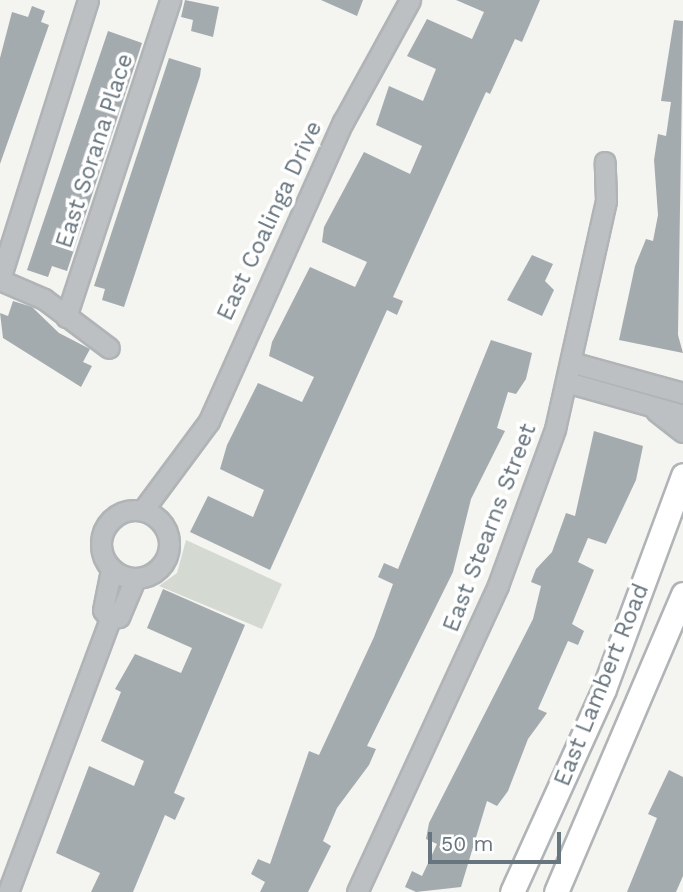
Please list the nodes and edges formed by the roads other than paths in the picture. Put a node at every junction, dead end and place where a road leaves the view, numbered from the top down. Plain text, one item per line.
1 (88, 0) edge
2 (170, 0) edge
3 (410, 0) edge
4 (605, 162) dead end
5 (0, 280) edge
6 (66, 317) junction
7 (109, 348) dead end
8 (574, 363) junction
9 (570, 383) junction
10 (683, 393) edge
11 (643, 403) junction
12 (683, 415) edge
13 (683, 432) edge
14 (683, 475) edge
15 (151, 515) junction
16 (111, 570) junction
17 (135, 579) junction
18 (683, 594) edge
19 (110, 619) junction
20 (8, 892) edge
21 (357, 892) edge
22 (512, 892) edge
23 (556, 892) edge

1 - 5 street
2 - 6 street, East Sorana Place
3 - 15 street, East Coalinga Drive
4 - 8 street, East Stearns Street
5 - 6 street
6 - 7 street
8 - 9 street, East Stearns Street
8 - 10 street
9 - 11 street
9 - 21 street, East Stearns Street
11 - 12 street
11 - 13 street
14 - 22 main road, East Lambert Road
15 - 16 street
15 - 17 street
16 - 17 street
16 - 19 street
17 - 19 street
18 - 23 main road, East Lambert Road
19 - 20 street

